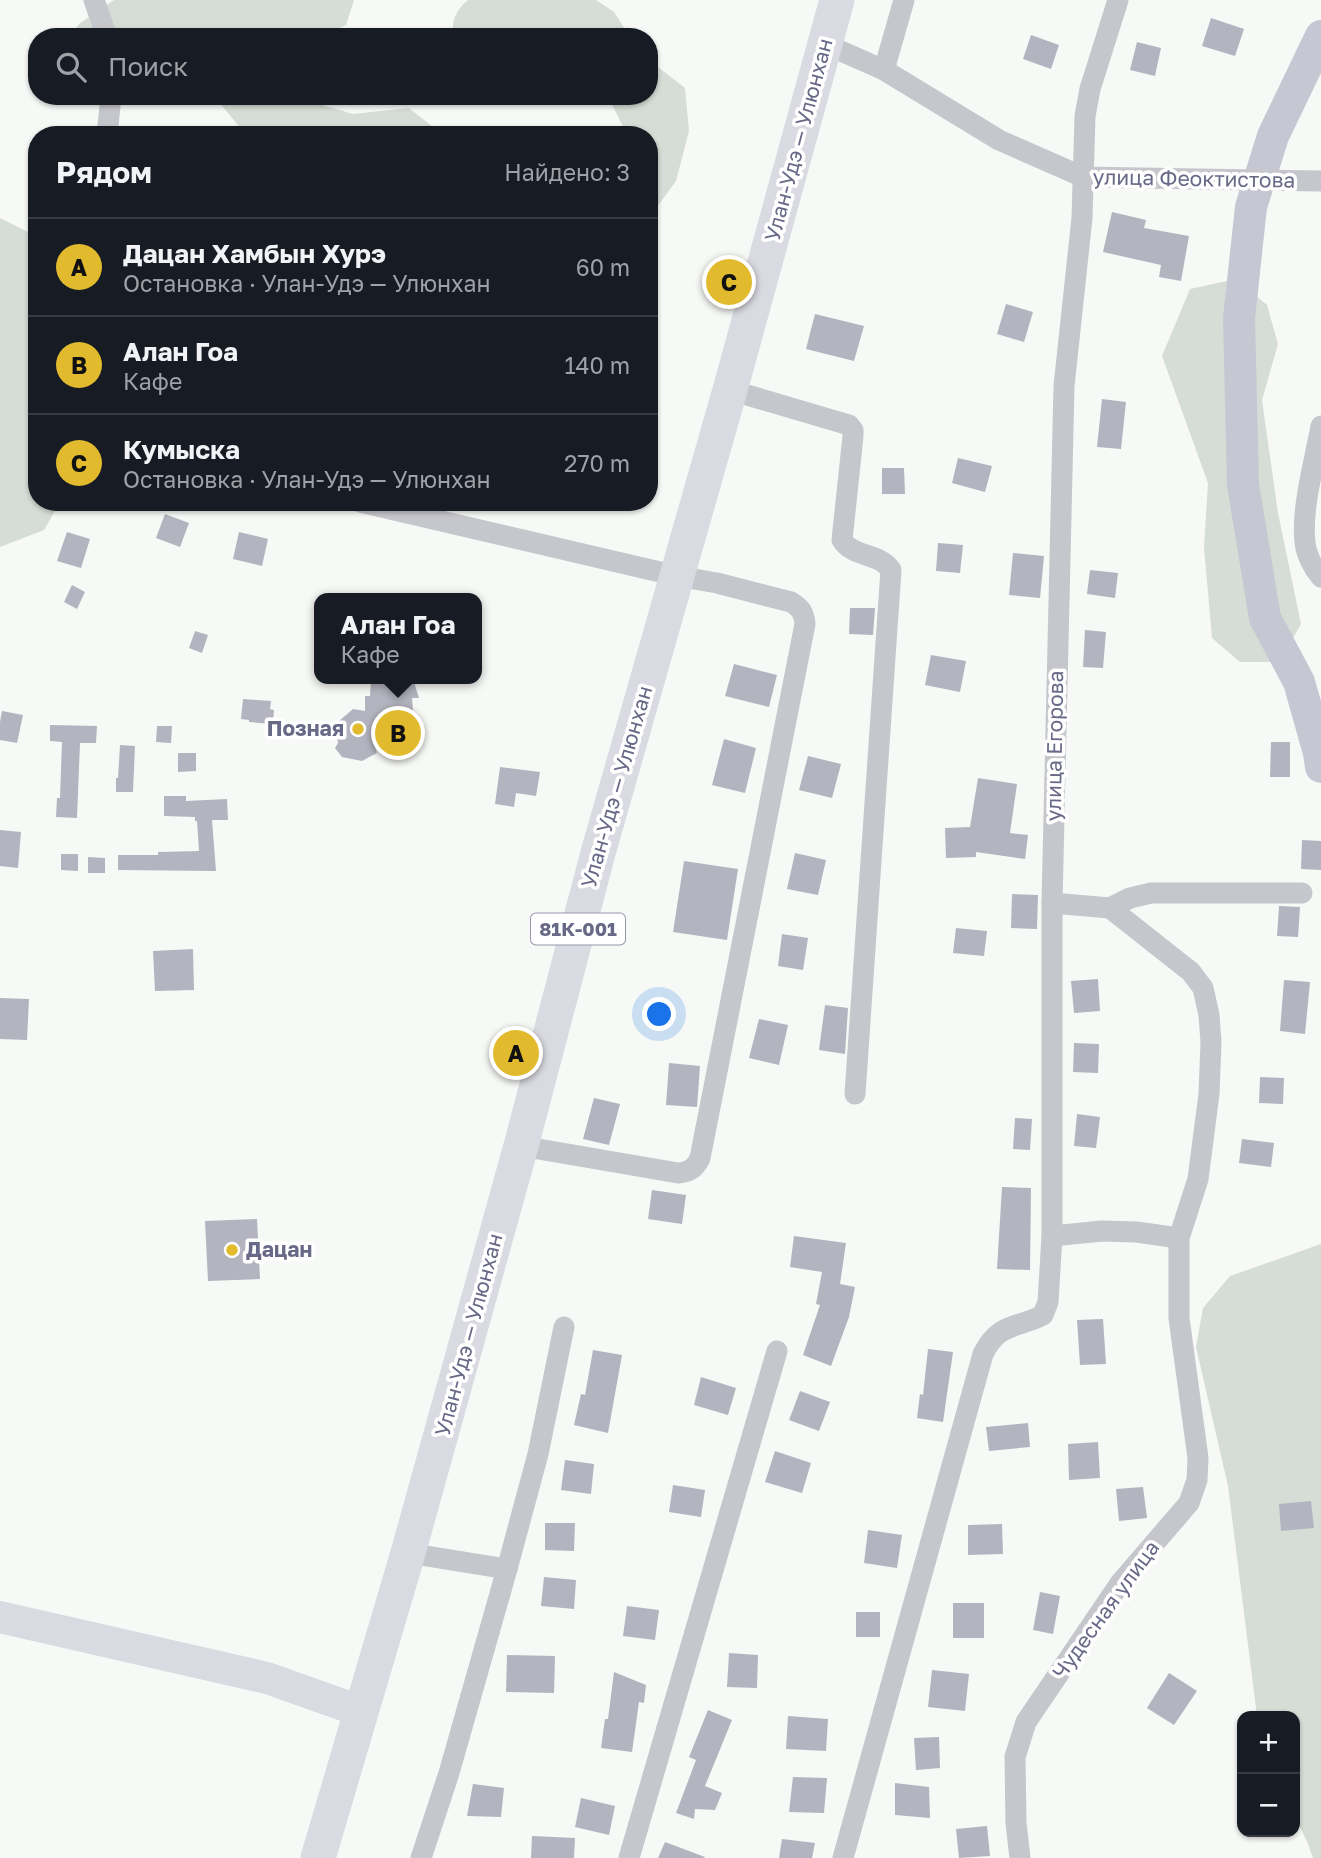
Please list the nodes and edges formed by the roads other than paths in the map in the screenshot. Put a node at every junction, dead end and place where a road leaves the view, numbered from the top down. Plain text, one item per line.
1 (94, 0) edge
2 (838, 0) edge
3 (904, 0) edge
4 (1118, 0) edge
5 (104, 28) edge
6 (825, 44) junction
7 (884, 70) junction
8 (110, 105) edge
9 (108, 126) edge
10 (1083, 177) junction
11 (1321, 181) edge
12 (730, 390) junction
13 (1321, 426) edge
14 (399, 511) edge
15 (677, 576) junction
16 (1321, 577) edge
17 (1302, 893) dead end
18 (1052, 903) junction
19 (1110, 908) junction
20 (855, 1094) dead end
21 (521, 1146) junction
22 (1052, 1236) junction
23 (1179, 1238) junction
24 (564, 1327) dead end
25 (777, 1351) dead end
26 (408, 1553) junction
27 (507, 1569) junction
28 (0, 1616) edge
29 (360, 1711) junction
30 (318, 1858) edge
31 (421, 1858) edge
32 (629, 1858) edge
33 (843, 1858) edge
34 (1020, 1858) edge

1 - 5 street
2 - 6 main road, Улан-Удэ — Улюнхан / 81К-001
3 - 7 street
4 - 10 street, улица Егорова
6 - 7 street, улица Феоктистова
6 - 12 main road, Улан-Удэ — Улюнхан / 81К-001
7 - 10 street, улица Феоктистова
8 - 9 street
10 - 11 street, улица Феоктистова
10 - 18 street, улица Егорова
12 - 15 main road, Улан-Удэ — Улюнхан / 81К-001
12 - 20 street
13 - 16 street
14 - 15 street
15 - 21 main road, Улан-Удэ — Улюнхан / 81К-001
15 - 21 street
17 - 19 street
18 - 19 street
18 - 22 street, улица Егорова
19 - 23 street, Чудесная улица
21 - 26 main road, Улан-Удэ — Улюнхан / 81К-001
22 - 23 street
22 - 33 street, улица Егорова
23 - 34 street, Чудесная улица
24 - 27 street
25 - 32 street
26 - 27 street
26 - 29 main road, Улан-Удэ — Улюнхан / 81К-001
27 - 31 street
28 - 29 street
29 - 30 main road, Улан-Удэ — Улюнхан / 81К-001

